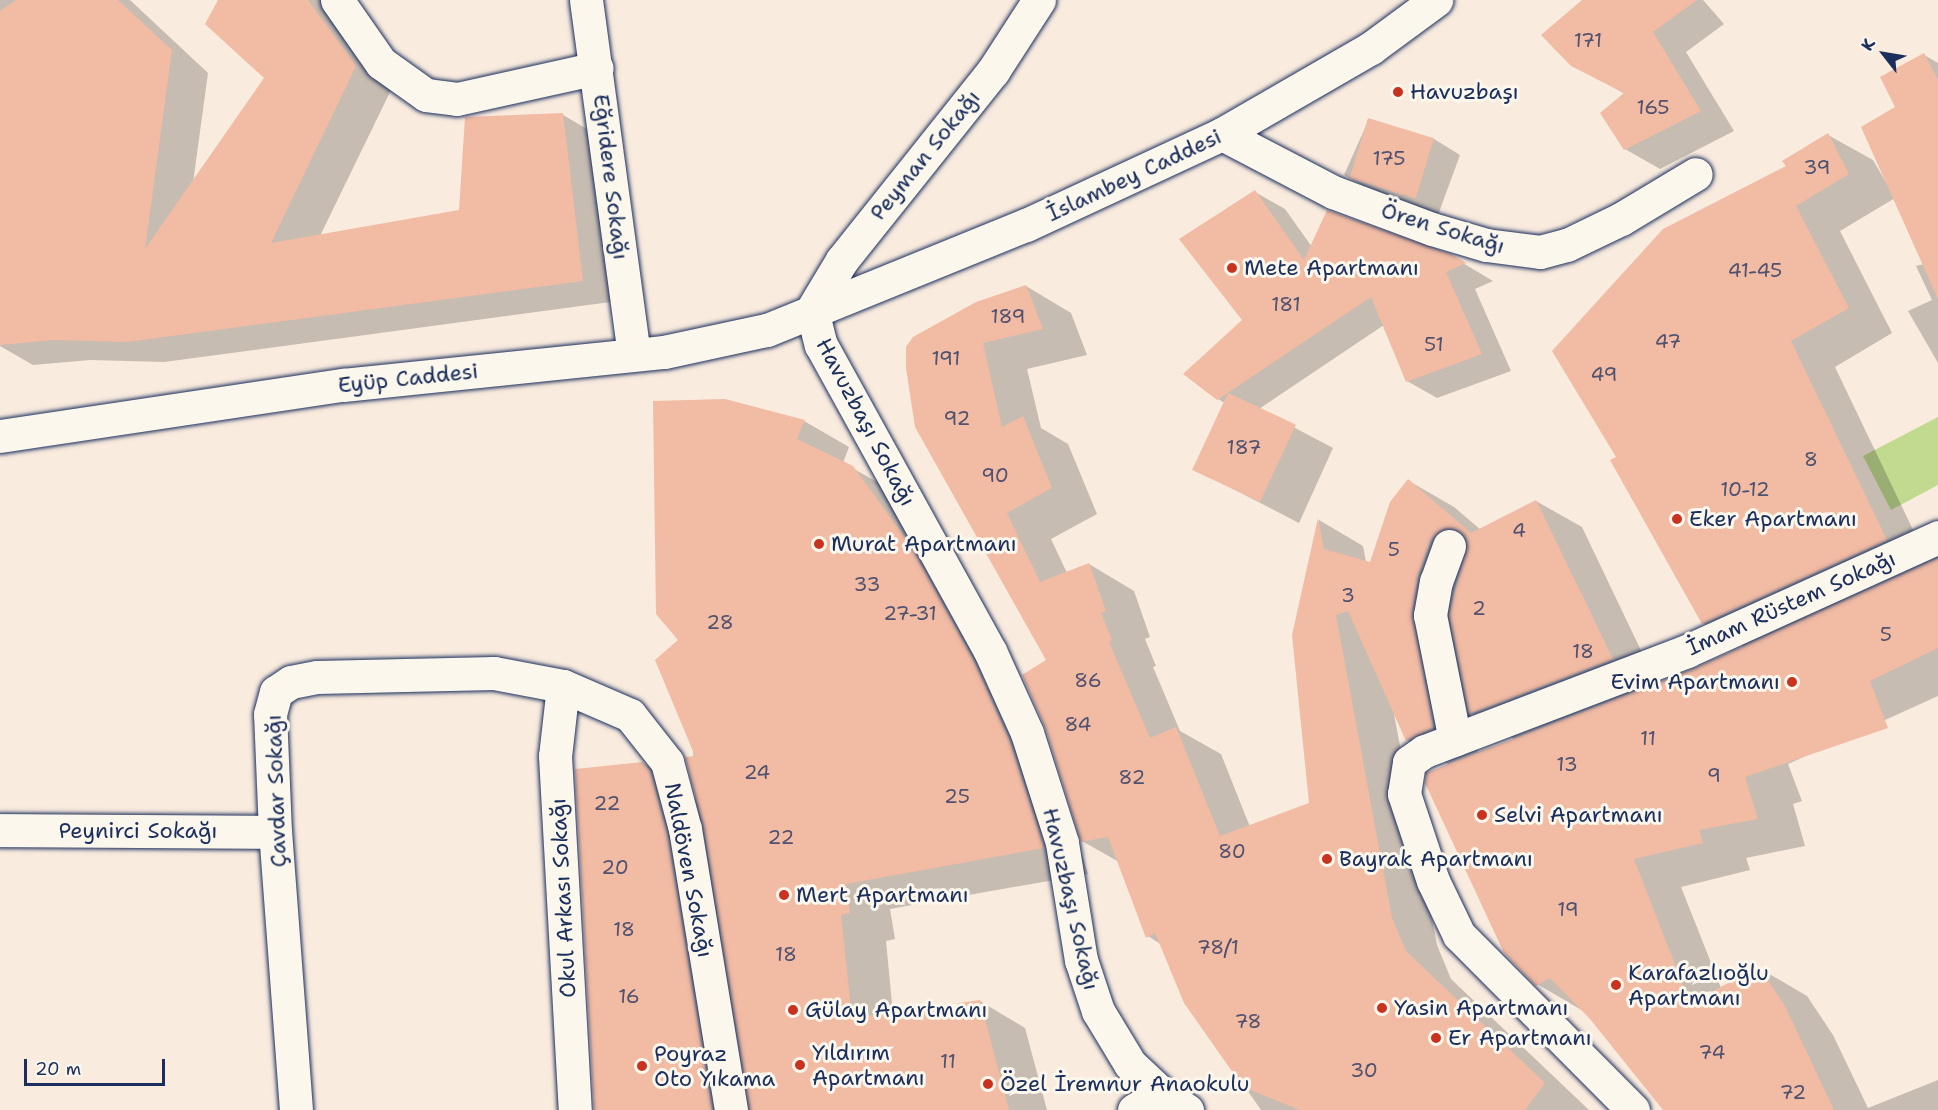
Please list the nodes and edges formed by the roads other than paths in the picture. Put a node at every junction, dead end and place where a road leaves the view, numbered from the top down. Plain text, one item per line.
1 (337, 0) edge
2 (586, 0) edge
3 (1039, 0) edge
4 (1436, 0) edge
5 (597, 68) junction
6 (1222, 134) junction
7 (1696, 174) dead end
8 (812, 310) junction
9 (634, 354) junction
10 (0, 436) edge
11 (1938, 537) edge
12 (1449, 546) dead end
13 (563, 686) junction
14 (1455, 740) junction
15 (0, 830) edge
16 (275, 832) junction
17 (1161, 1105) edge
18 (296, 1110) edge
19 (575, 1110) edge
20 (731, 1110) edge
21 (1633, 1110) edge

1 - 5 street
2 - 5 street, Eğridere Sokağı
3 - 8 street, Peyman Sokağı
4 - 6 street, İslambey Caddesi
5 - 9 street, Eğridere Sokağı
6 - 7 street, Ören Sokağı
6 - 8 street, İslambey Caddesi
8 - 9 street, Eyüp Caddesi
8 - 17 street, Havuzbaşı Sokağı
9 - 10 street, Eyüp Caddesi
11 - 14 street, İmam Rüstem Sokağı
12 - 14 street
13 - 16 street, Çavdar Sokağı
13 - 19 street, Okul Arkası Sokağı
13 - 20 street, Naldöven Sokağı
14 - 21 street, İmam Rüstem Sokağı
15 - 16 street, Peynirci Sokağı
16 - 18 street, Çavdar Sokağı

